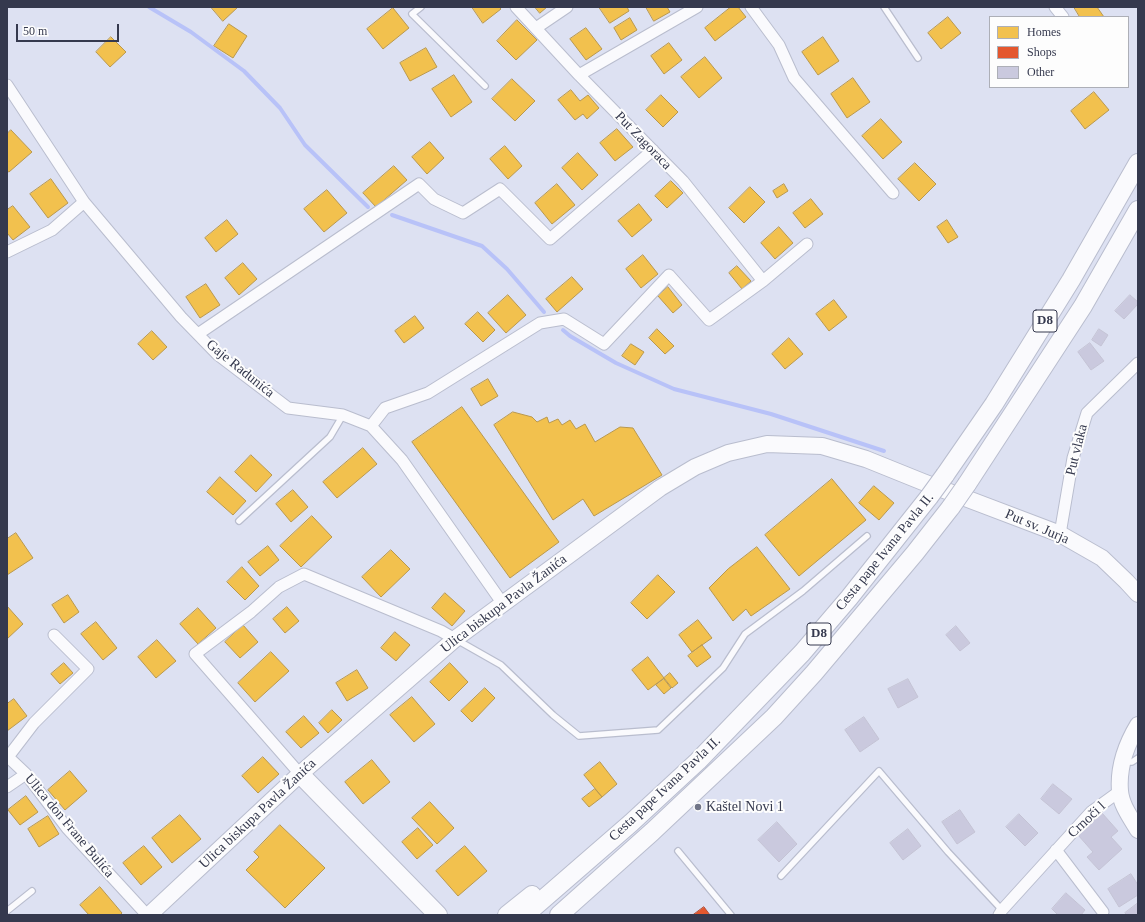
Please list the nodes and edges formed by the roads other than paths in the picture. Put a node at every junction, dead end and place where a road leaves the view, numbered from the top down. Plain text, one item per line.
1 (421, 7) edge
2 (516, 7) edge
3 (567, 7) edge
4 (698, 7) edge
5 (751, 7) edge
6 (884, 7) edge
7 (1055, 7) edge
8 (1062, 16) edge
9 (536, 28) junction
10 (918, 58) dead end
11 (579, 75) junction
12 (7, 85) edge
13 (485, 86) dead end
14 (653, 150) junction
15 (1138, 163) edge
16 (893, 193) dead end
17 (84, 202) junction
18 (1138, 210) edge
19 (807, 244) dead end
20 (7, 252) edge
21 (763, 281) junction
22 (198, 334) junction
23 (1138, 363) edge
24 (343, 415) junction
25 (371, 426) junction
26 (926, 490) junction
27 (238, 521) dead end
28 (1060, 534) junction
29 (867, 536) dead end
30 (1138, 594) edge
31 (503, 604) junction
32 (54, 635) dead end
33 (456, 639) junction
34 (1138, 725) edge
35 (7, 756) edge
36 (1138, 758) edge
37 (1122, 762) junction
38 (26, 774) junction
39 (300, 774) junction
40 (7, 787) edge
41 (1120, 791) junction
42 (1138, 830) edge
43 (1056, 850) junction
44 (678, 851) dead end
45 (780, 876) dead end
46 (568, 878) junction
47 (600, 880) junction
48 (32, 891) dead end
49 (7, 911) edge
50 (1001, 912) edge
51 (1103, 912) dead end
52 (148, 915) edge
53 (438, 915) edge
54 (506, 915) edge
55 (525, 915) edge
56 (559, 915) edge
57 (578, 915) edge
58 (731, 915) edge

1 - 13 lane
2 - 9 street, Put Zagoraca
3 - 9 street
4 - 11 street
5 - 16 street
6 - 10 lane
7 - 8 street
9 - 11 street, Put Zagoraca
11 - 14 street, Put Zagoraca
12 - 17 street, Gaje Radunića
14 - 21 street, Put Zagoraca
14 - 22 street
15 - 26 main road, Cesta pape Ivana Pavla II. / D8, bridge
17 - 20 street
17 - 22 street, Gaje Radunića
18 - 47 main road, Cesta pape Ivana Pavla II. / D8, bridge
19 - 21 street
21 - 25 street
22 - 24 street, Gaje Radunića
23 - 28 street, Put vlaka
24 - 25 street, Gaje Radunića
24 - 27 lane
25 - 31 street, Gaje Radunića
26 - 28 street, Put sv. Jurja
26 - 31 street, Ulica biskupa Pavla Žanića
26 - 46 main road, Cesta pape Ivana Pavla II. / D8
28 - 30 street, Put sv. Jurja
29 - 33 lane
31 - 33 street, Ulica biskupa Pavla Žanića
32 - 35 street
33 - 39 street, Ulica biskupa Pavla Žanića
33 - 39 street
34 - 37 street
35 - 38 street, Ulica don Frane Bulića
36 - 37 lane
37 - 41 street
38 - 40 street
38 - 52 street, Ulica don Frane Bulića
39 - 52 street, Ulica biskupa Pavla Žanića
39 - 53 main road
41 - 42 street
41 - 43 street, Crnoči l
43 - 50 street, Crnoči l
43 - 51 street, Crnoči l
44 - 58 lane
45 - 50 lane
46 - 54 main road
46 - 55 main road, Cesta pape Ivana Pavla II. / D8
47 - 56 main road, Cesta pape Ivana Pavla II. / D8
47 - 57 main road
48 - 49 lane

